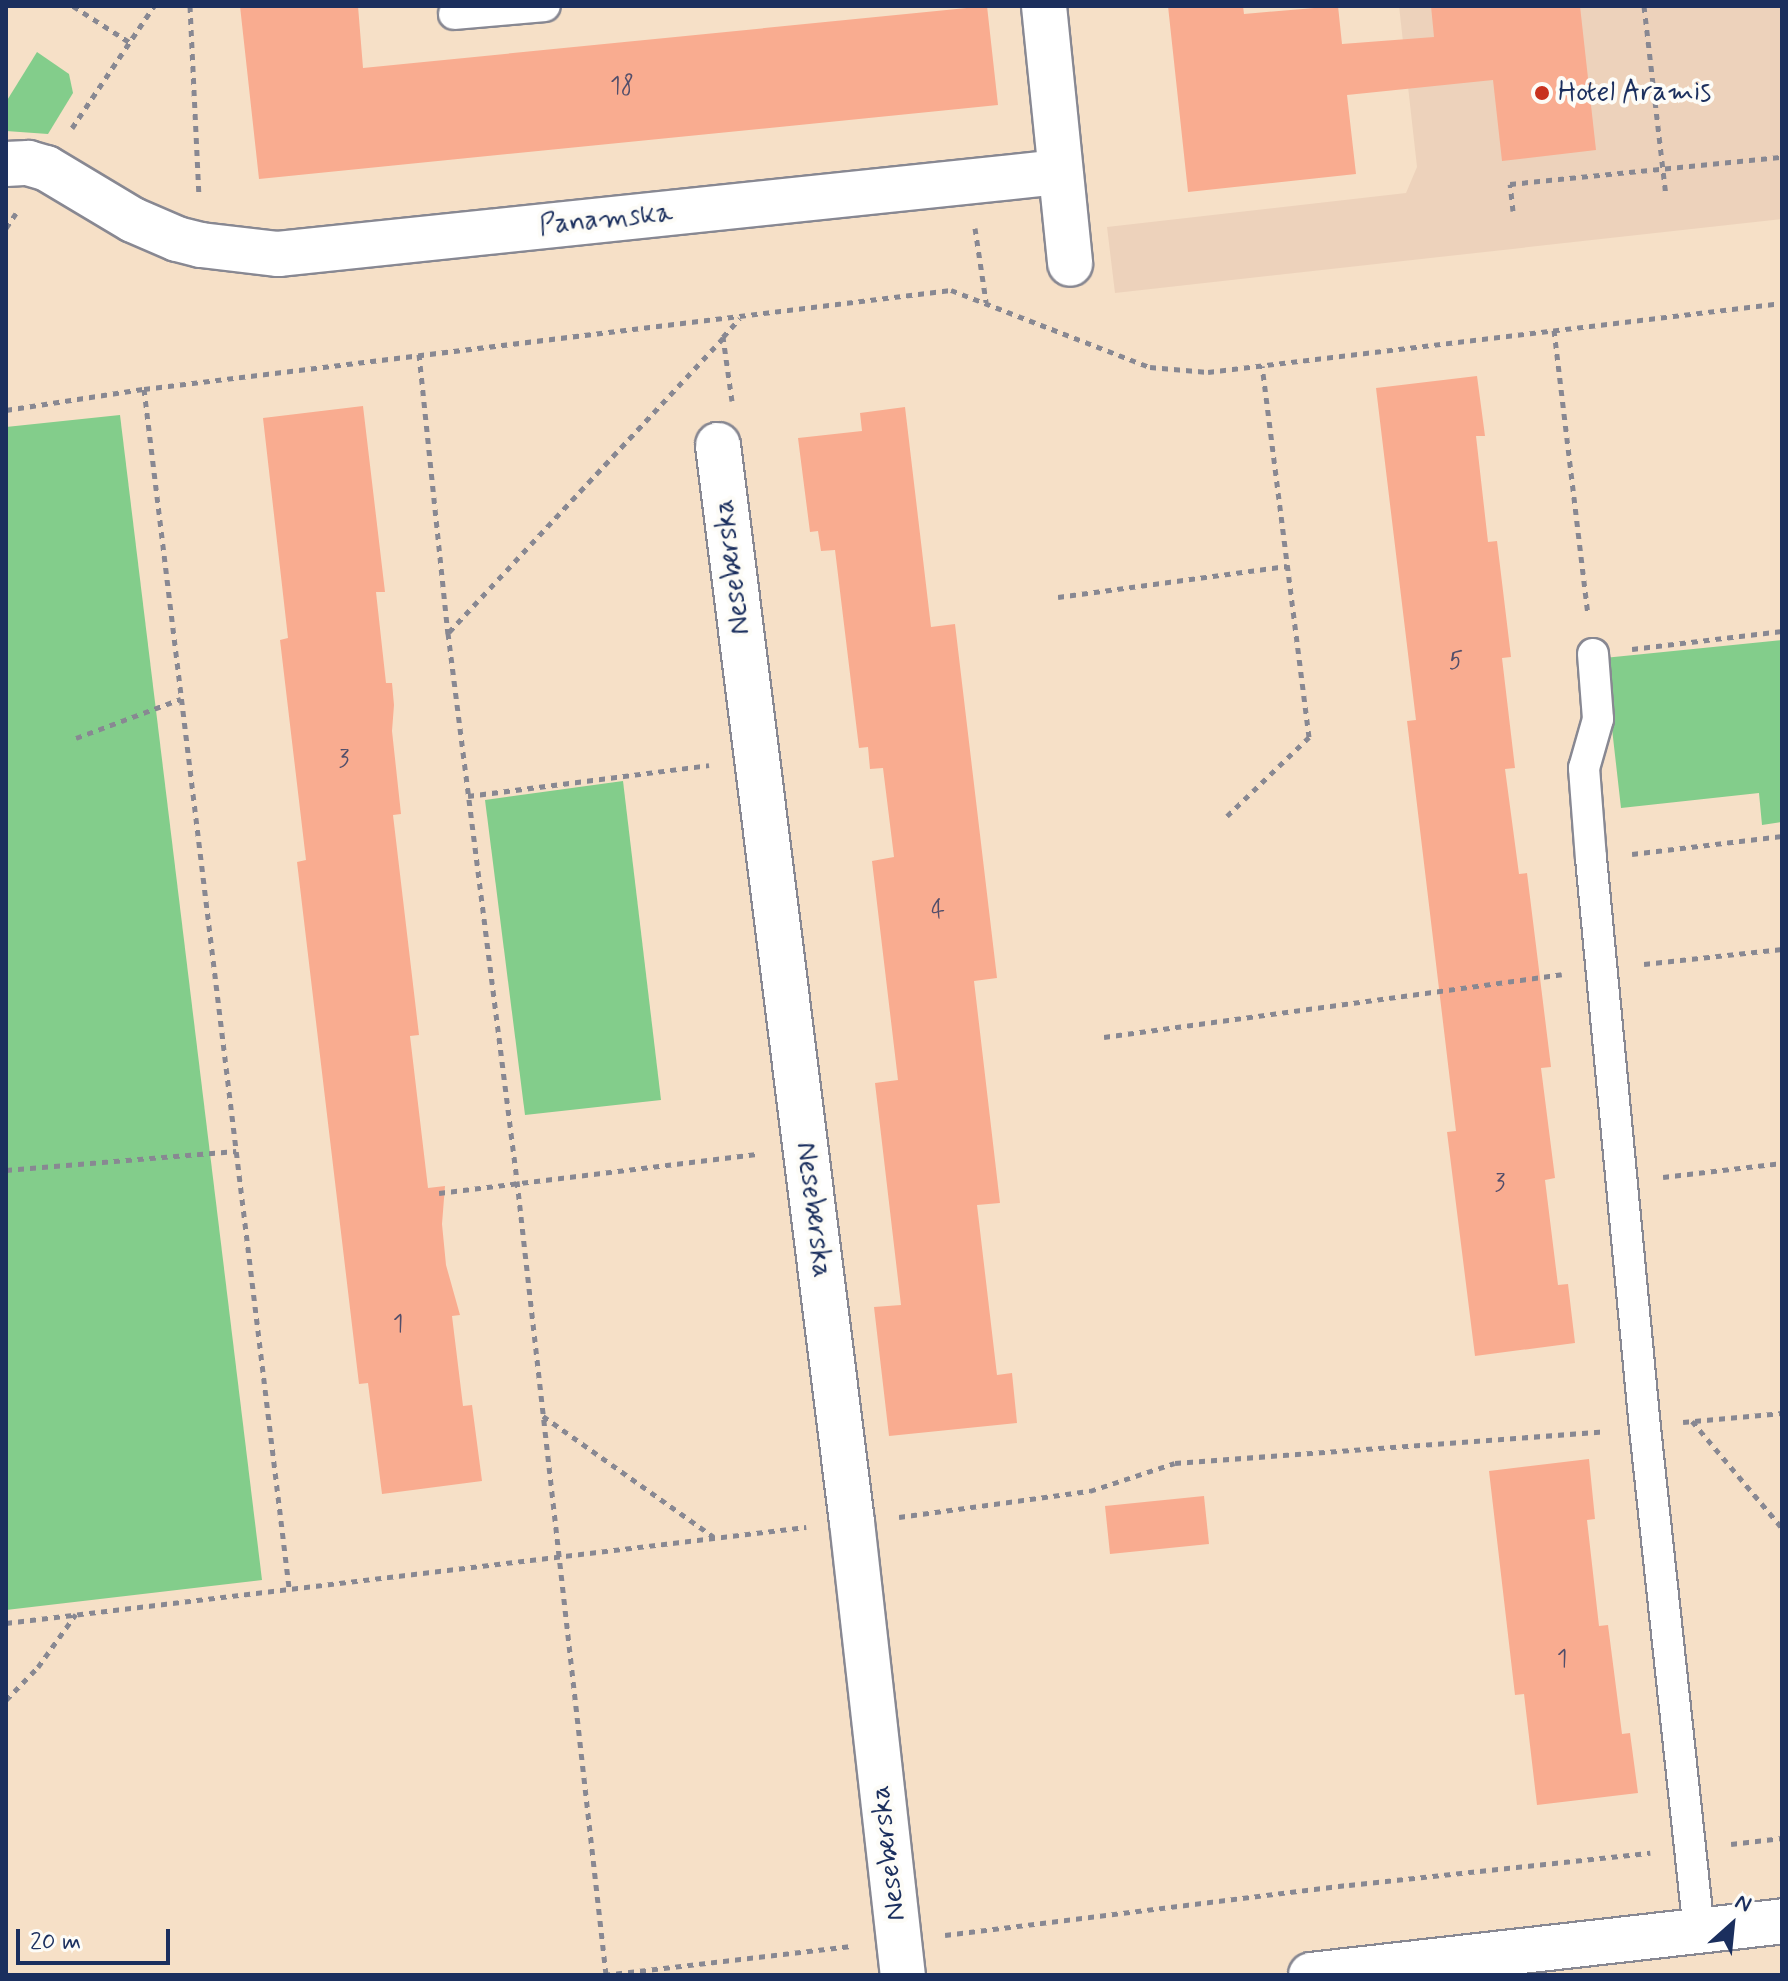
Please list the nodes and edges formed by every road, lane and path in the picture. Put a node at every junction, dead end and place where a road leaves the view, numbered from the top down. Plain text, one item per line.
1 (73, 6) edge
2 (154, 6) edge
3 (190, 6) edge
4 (545, 6) edge
5 (1044, 6) edge
6 (1644, 6) edge
7 (454, 14) dead end
8 (129, 42) junction
9 (1782, 157) edge
10 (26, 166) edge
11 (1663, 169) junction
12 (1060, 172) junction
13 (1666, 195) dead end
14 (200, 210) dead end
15 (1513, 211) dead end
16 (1070, 264) dead end
17 (1782, 303) edge
18 (1554, 330) junction
19 (723, 337) dead end
20 (419, 354) junction
21 (1262, 366) junction
22 (144, 389) junction
23 (6, 410) edge
24 (718, 445) dead end
25 (1287, 566) junction
26 (1058, 597) dead end
27 (1782, 631) edge
28 (448, 633) junction
29 (1593, 654) junction
30 (181, 699) junction
31 (76, 738) dead end
32 (756, 759) junction
33 (468, 796) junction
34 (1227, 816) dead end
35 (1782, 836) edge
36 (1591, 858) junction
37 (1782, 949) edge
38 (1601, 969) junction
39 (1104, 1037) dead end
40 (805, 1149) junction
41 (236, 1151) junction
42 (1782, 1163) edge
43 (6, 1170) edge
44 (517, 1181) junction
45 (1622, 1183) junction
46 (439, 1193) dead end
47 (542, 1415) junction
48 (1691, 1420) dead end
49 (1782, 1528) edge
50 (715, 1538) dead end
51 (289, 1587) dead end
52 (76, 1614) dead end
53 (6, 1700) edge
54 (1782, 1838) edge
55 (1691, 1848) junction
56 (1782, 1921) edge
57 (1699, 1932) junction
58 (901, 1958) edge
59 (1322, 1974) edge
60 (605, 1975) edge

1 - 8 path
2 - 8 path
3 - 14 path
4 - 7 lane
5 - 12 street
6 - 11 path
8 - 10 path
9 - 11 path
10 - 12 street, Panamska
11 - 13 path
11 - 15 path
12 - 16 street
17 - 18 path
18 - 21 path
18 - 29 path
19 - 28 path
20 - 21 path
20 - 22 path
20 - 28 path
21 - 25 path
22 - 23 path
22 - 30 path
24 - 32 street, Neseberska
25 - 26 path
25 - 34 path
27 - 29 path
28 - 33 path
29 - 36 lane
30 - 31 path
30 - 41 path
32 - 33 path
32 - 40 street, Neseberska
33 - 44 path
35 - 36 path
36 - 38 lane
37 - 38 path
38 - 39 path
38 - 45 lane
40 - 44 path
40 - 58 street, Neseberska
41 - 43 path
41 - 51 path
42 - 45 path
44 - 46 path
44 - 47 path
45 - 55 lane
47 - 50 path
47 - 60 path
48 - 49 path
52 - 53 path
54 - 55 path
55 - 57 lane
55 - 58 path
56 - 57 street
57 - 59 street
58 - 60 path

